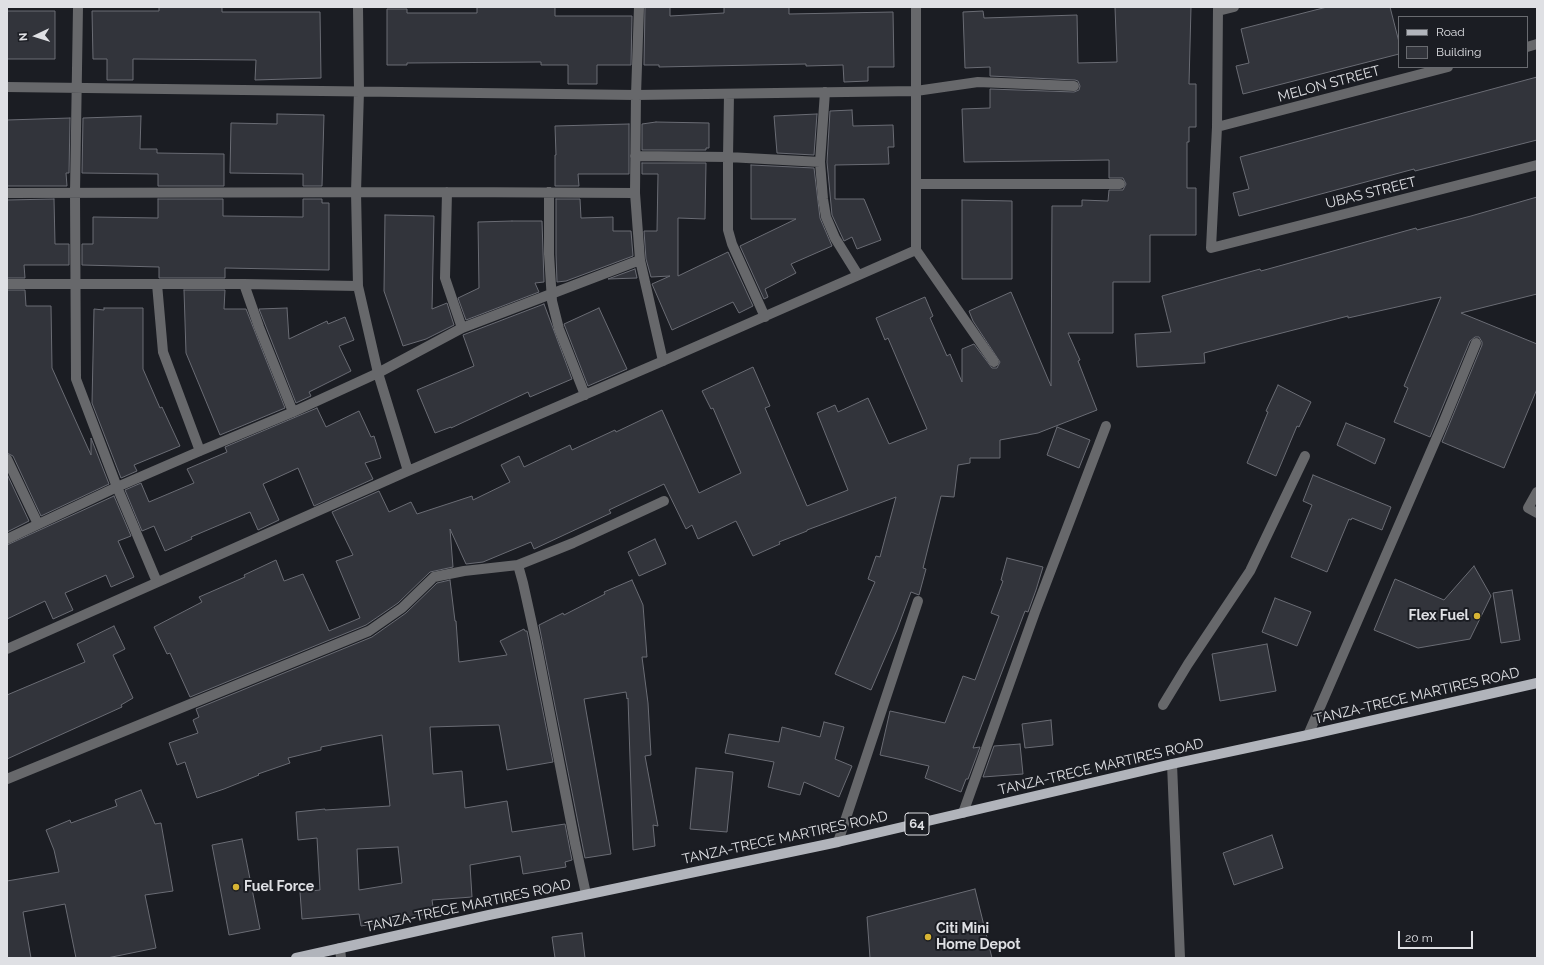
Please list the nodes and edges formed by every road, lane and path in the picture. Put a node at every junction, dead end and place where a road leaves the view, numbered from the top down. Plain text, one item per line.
1 (78, 7) edge
2 (358, 7) edge
3 (639, 7) edge
4 (916, 7) edge
5 (1234, 7) edge
6 (1218, 9) edge
7 (1444, 68) edge
8 (1074, 86) dead end
9 (7, 87) edge
10 (77, 87) junction
11 (359, 91) junction
12 (916, 91) junction
13 (825, 92) junction
14 (729, 94) junction
15 (636, 95) junction
16 (1217, 127) junction
17 (635, 156) junction
18 (728, 157) junction
19 (820, 162) junction
20 (1537, 165) edge
21 (916, 184) junction
22 (1120, 184) dead end
23 (356, 192) junction
24 (447, 192) junction
25 (549, 192) junction
26 (7, 193) edge
27 (75, 193) junction
28 (635, 193) junction
29 (916, 250) junction
30 (640, 260) junction
31 (858, 275) junction
32 (7, 284) edge
33 (74, 284) junction
34 (156, 284) junction
35 (244, 284) junction
36 (358, 286) junction
37 (552, 294) junction
38 (765, 317) junction
39 (462, 328) junction
40 (1476, 343) dead end
41 (664, 361) junction
42 (994, 362) dead end
43 (378, 373) junction
44 (585, 395) junction
45 (293, 412) junction
46 (1106, 426) dead end
47 (200, 451) junction
48 (1305, 456) dead end
49 (7, 459) edge
50 (408, 471) junction
51 (117, 487) junction
52 (1537, 492) edge
53 (664, 501) dead end
54 (1537, 513) edge
55 (38, 524) junction
56 (7, 539) edge
57 (518, 565) junction
58 (157, 582) junction
59 (918, 601) dead end
60 (7, 649) edge
61 (1537, 683) edge
62 (1163, 705) dead end
63 (1308, 736) junction
64 (1172, 764) junction
65 (7, 779) edge
66 (963, 813) junction
67 (838, 842) junction
68 (586, 894) junction
69 (341, 953) edge
70 (299, 958) edge
71 (1180, 958) edge

1 - 10 street
2 - 11 street
3 - 15 street
4 - 12 street
5 - 6 street
6 - 16 street
7 - 16 street, MELON STREET
8 - 12 street
9 - 10 street
10 - 11 street
10 - 27 street
11 - 15 street
11 - 23 street
12 - 13 street
12 - 21 street
13 - 14 street
13 - 19 street
14 - 15 street
14 - 18 street
15 - 17 street
16 - 20 street, UBAS STREET
17 - 18 street
17 - 28 street
18 - 19 street
18 - 38 street
19 - 31 street
21 - 22 street
21 - 29 street
23 - 24 street
23 - 27 street
23 - 36 street
24 - 25 street
24 - 39 street
25 - 28 street
25 - 37 street
26 - 27 street
27 - 33 street
28 - 30 street
29 - 31 street
29 - 42 street
30 - 37 street
30 - 41 street
31 - 38 street
32 - 33 street
33 - 34 street
33 - 51 street
34 - 35 street
34 - 47 street
35 - 36 street
35 - 45 street
36 - 43 street
37 - 39 street
37 - 44 street
38 - 41 street
39 - 43 street
40 - 63 street
41 - 44 street
43 - 45 street
43 - 50 street
44 - 50 street
45 - 47 street
46 - 66 street
47 - 51 street
48 - 62 street
49 - 55 street
50 - 58 street
51 - 55 street
51 - 58 street
52 - 54 street
53 - 57 street
55 - 56 street
57 - 65 street
57 - 68 street
58 - 60 street
59 - 67 street
61 - 63 main road, TANZA-TRECE MARTIRES ROAD / 64
63 - 64 main road, TANZA-TRECE MARTIRES ROAD / 64
64 - 66 main road, TANZA-TRECE MARTIRES ROAD / 64
64 - 71 street
66 - 67 main road, TANZA-TRECE MARTIRES ROAD / 64
67 - 68 main road, TANZA-TRECE MARTIRES ROAD / 64
68 - 69 main road, TANZA-TRECE MARTIRES ROAD / 64
69 - 70 main road, TANZA-TRECE MARTIRES ROAD / 64

